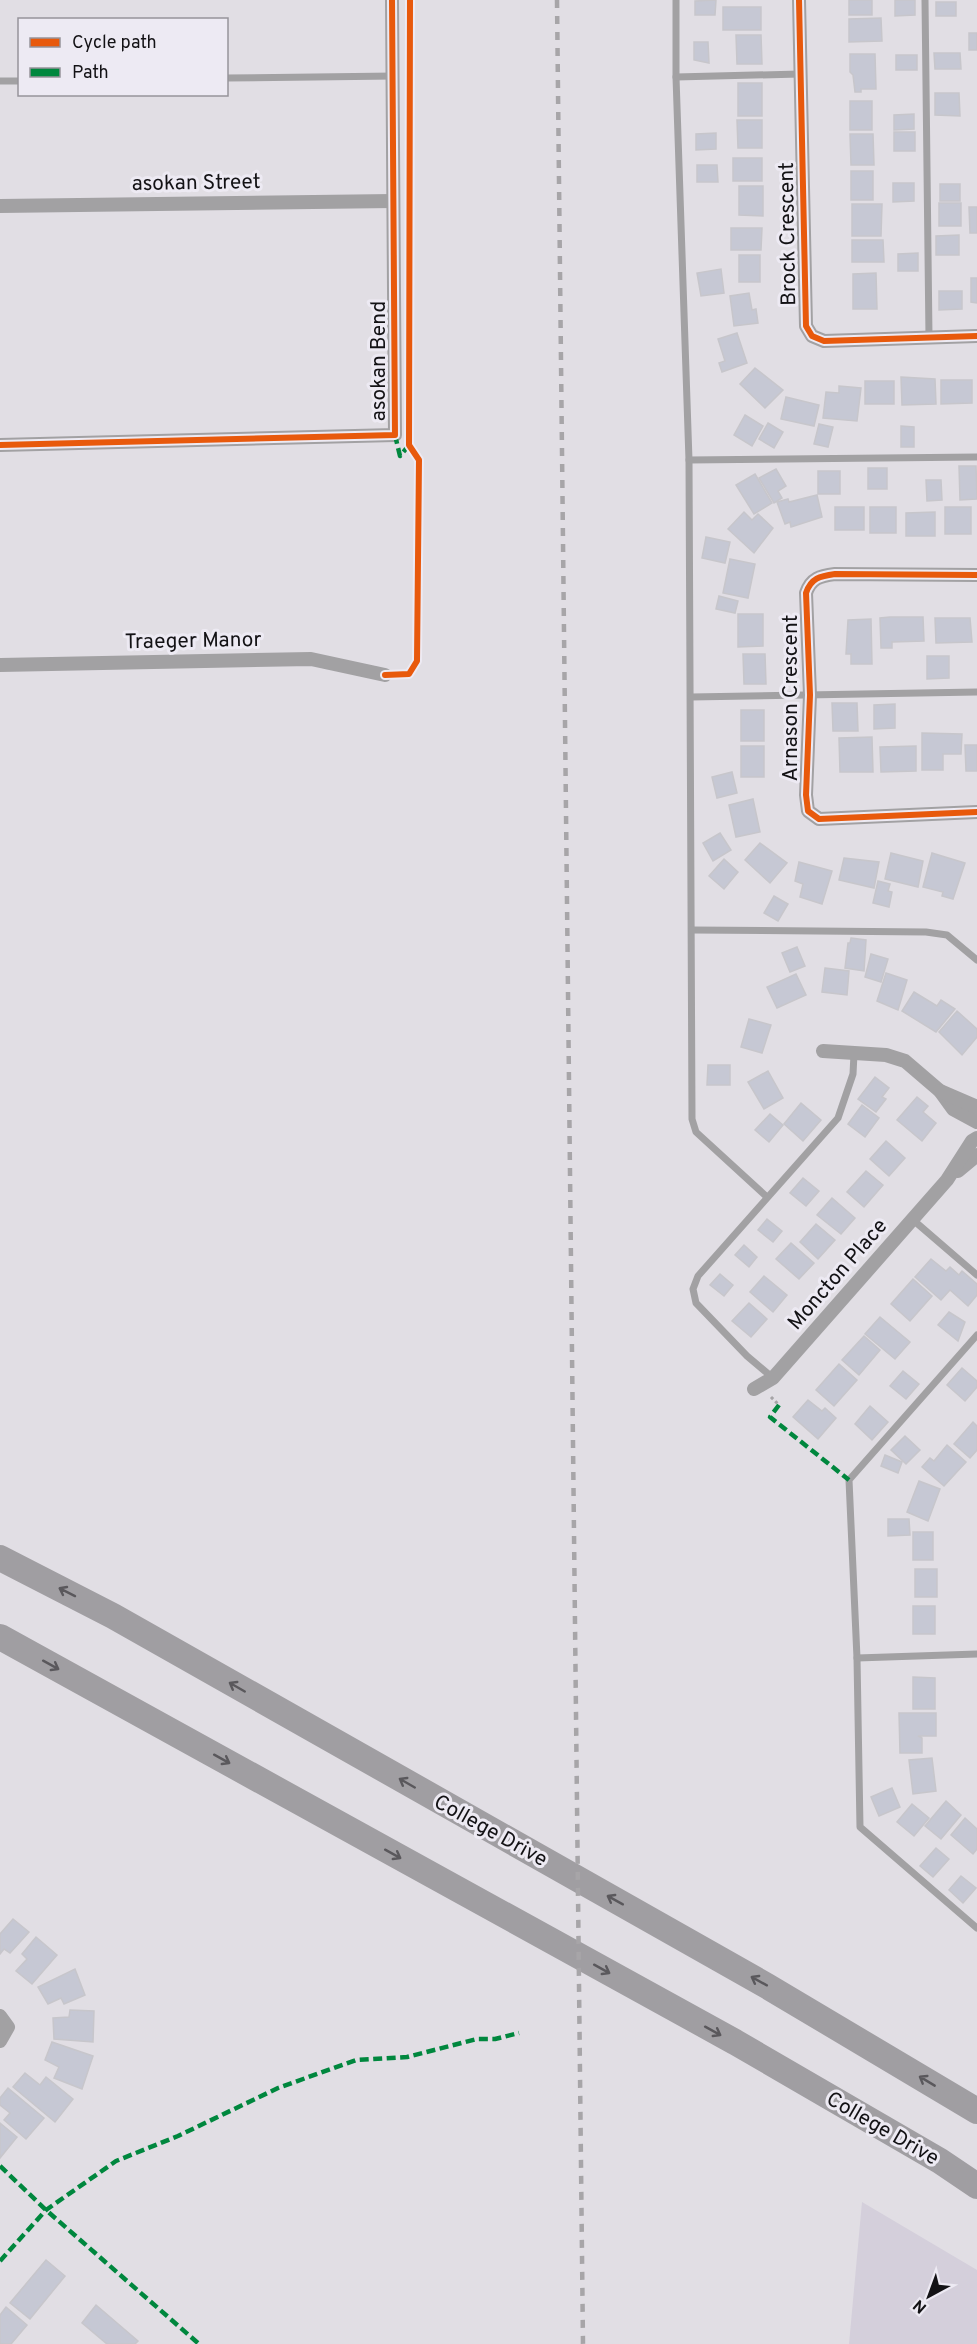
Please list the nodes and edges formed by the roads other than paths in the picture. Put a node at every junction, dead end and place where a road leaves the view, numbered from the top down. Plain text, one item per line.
1 (392, 0) edge
2 (676, 0) edge
3 (799, 0) edge
4 (925, 0) edge
5 (800, 74) junction
6 (394, 76) junction
7 (676, 77) junction
8 (228, 78) edge
9 (0, 81) edge
10 (18, 81) edge
11 (393, 201) junction
12 (0, 206) edge
13 (977, 336) edge
14 (929, 337) junction
15 (0, 445) edge
16 (977, 457) edge
17 (689, 460) junction
18 (977, 575) edge
19 (0, 665) edge
20 (385, 675) dead end
21 (977, 692) edge
22 (810, 695) junction
23 (691, 697) junction
24 (977, 812) edge
25 (692, 930) junction
26 (977, 960) edge
27 (824, 1051) dead end
28 (854, 1054) junction
29 (940, 1091) junction
30 (977, 1107) edge
31 (977, 1122) edge
32 (977, 1138) edge
33 (977, 1155) edge
34 (947, 1180) junction
35 (767, 1197) junction
36 (912, 1219) junction
37 (977, 1275) edge
38 (977, 1335) edge
39 (773, 1378) junction
40 (754, 1389) dead end
41 (0, 1558) edge
42 (0, 1637) edge
43 (977, 1654) edge
44 (857, 1658) junction
45 (977, 1928) edge
46 (0, 2016) edge
47 (0, 2041) edge
48 (977, 2111) edge
49 (977, 2186) edge

1 - 6 street, asokan Bend
2 - 7 lane
3 - 5 street, Brock Crescent
4 - 14 lane
5 - 7 lane
5 - 14 street, Brock Crescent
6 - 8 lane
6 - 11 street, asokan Bend
7 - 17 lane
9 - 10 lane
11 - 12 street, asokan Street
11 - 15 street, asokan Bend
13 - 14 street, Brock Crescent
16 - 17 lane
17 - 23 lane
18 - 22 street, Arnason Crescent
19 - 20 street, Traeger Manor
21 - 22 lane
22 - 23 lane
22 - 24 street, Arnason Crescent
23 - 25 lane
25 - 26 lane
25 - 35 lane
27 - 28 street
28 - 29 street
28 - 35 lane
29 - 30 street
29 - 31 street
32 - 34 street, Moncton Place
33 - 34 street, Moncton Place
34 - 36 street, Moncton Place
35 - 39 lane
36 - 37 lane
36 - 39 street, Moncton Place
38 - 44 lane
39 - 40 street, Moncton Place
48 -> 41 highway, College Drive
42 -> 49 highway, College Drive
43 - 44 lane
44 - 45 lane
46 - 47 street

